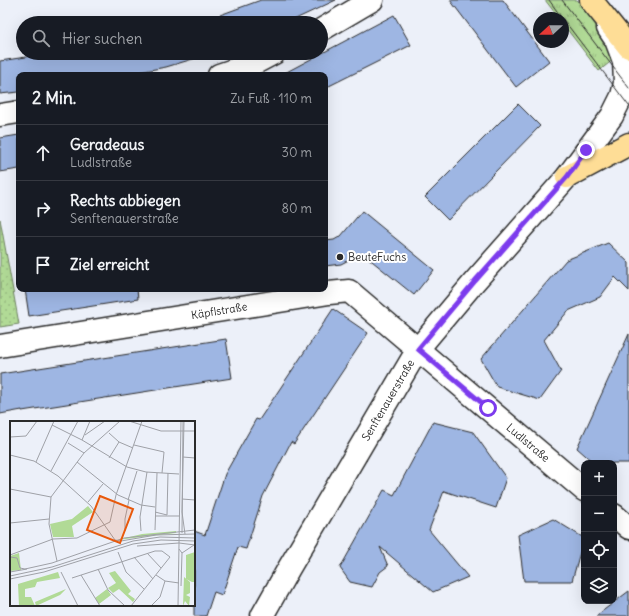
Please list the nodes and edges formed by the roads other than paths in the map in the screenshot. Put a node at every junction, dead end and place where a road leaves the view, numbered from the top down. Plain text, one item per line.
1 (372, 0) edge
2 (591, 0) edge
3 (328, 26) edge
4 (629, 47) edge
5 (261, 60) edge
6 (228, 72) edge
7 (16, 112) edge
8 (0, 115) edge
9 (629, 144) edge
10 (567, 177) junction
11 (0, 346) edge
12 (418, 349) junction
13 (581, 487) edge
14 (617, 518) edge
15 (629, 528) edge
16 (262, 616) edge

1 - 3 street
2 - 4 highway
2 - 10 street, Senftenauerstraße
5 - 6 street
7 - 8 street
9 - 10 highway
10 - 12 street, Senftenauerstraße
11 - 12 street, Käpflstraße
12 - 13 street, Ludlstraße
12 - 16 street, Senftenauerstraße
14 - 15 street

